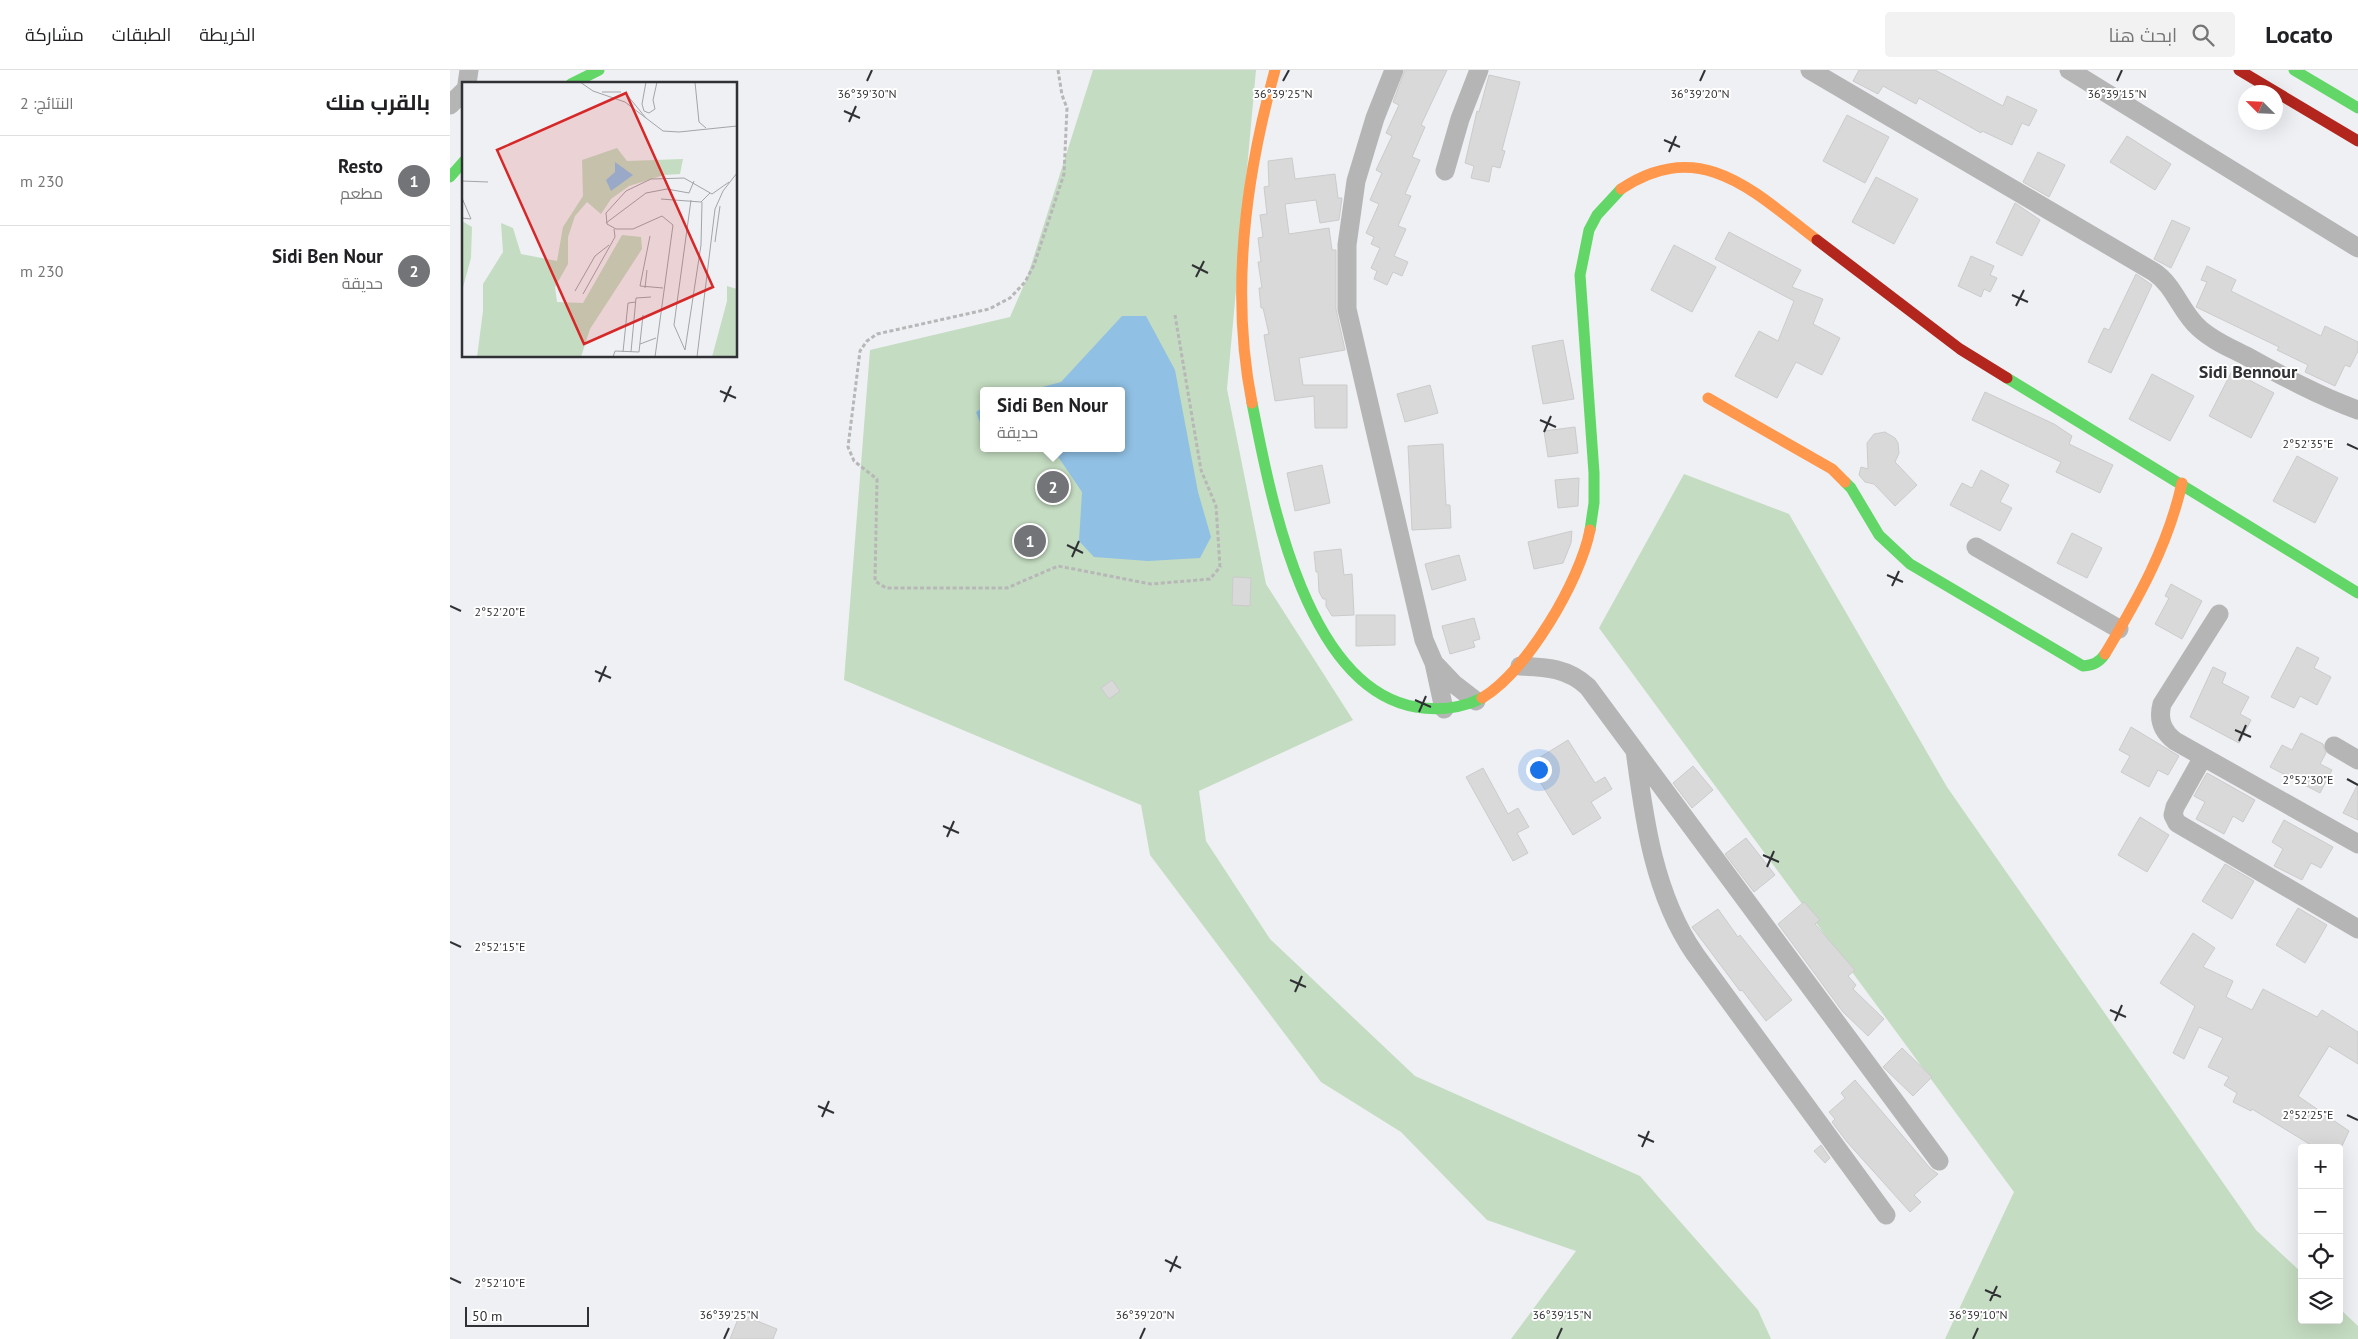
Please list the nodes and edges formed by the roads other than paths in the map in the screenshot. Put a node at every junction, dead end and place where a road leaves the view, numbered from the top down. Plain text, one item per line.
1 (599, 70) edge
2 (1275, 70) edge
3 (1394, 70) edge
4 (1480, 70) edge
5 (1810, 70) edge
6 (2069, 70) edge
7 (2239, 70) edge
8 (2294, 70) edge
9 (575, 82) edge
10 (462, 93) edge
11 (450, 105) edge
12 (2358, 108) edge
13 (2358, 141) edge
14 (462, 163) edge
15 (1445, 171) dead end
16 (450, 177) edge
17 (2358, 248) edge
18 (1708, 398) dead end
19 (2358, 410) edge
20 (2182, 483) junction
21 (1976, 547) dead end
22 (2358, 593) edge
23 (2219, 614) dead end
24 (2119, 629) junction
25 (1434, 663) junction
26 (1520, 666) junction
27 (1476, 701) junction
28 (1444, 709) junction
29 (2334, 746) dead end
30 (1635, 749) junction
31 (2203, 757) junction
32 (2358, 760) edge
33 (2358, 844) edge
34 (2358, 929) edge
35 (1939, 1161) dead end
36 (1886, 1215) dead end

1 - 9 street
2 - 28 street
3 - 25 street
4 - 15 street
5 - 19 street
6 - 17 street
7 - 13 street
8 - 12 street
10 - 11 street
14 - 16 street
18 - 24 street
20 - 22 street
20 - 24 street
20 - 26 street
21 - 24 street
23 - 31 street
25 - 27 street
25 - 28 street
26 - 27 street
26 - 30 street
27 - 28 street
29 - 32 street
30 - 35 street
30 - 36 street
31 - 33 street
31 - 34 street

